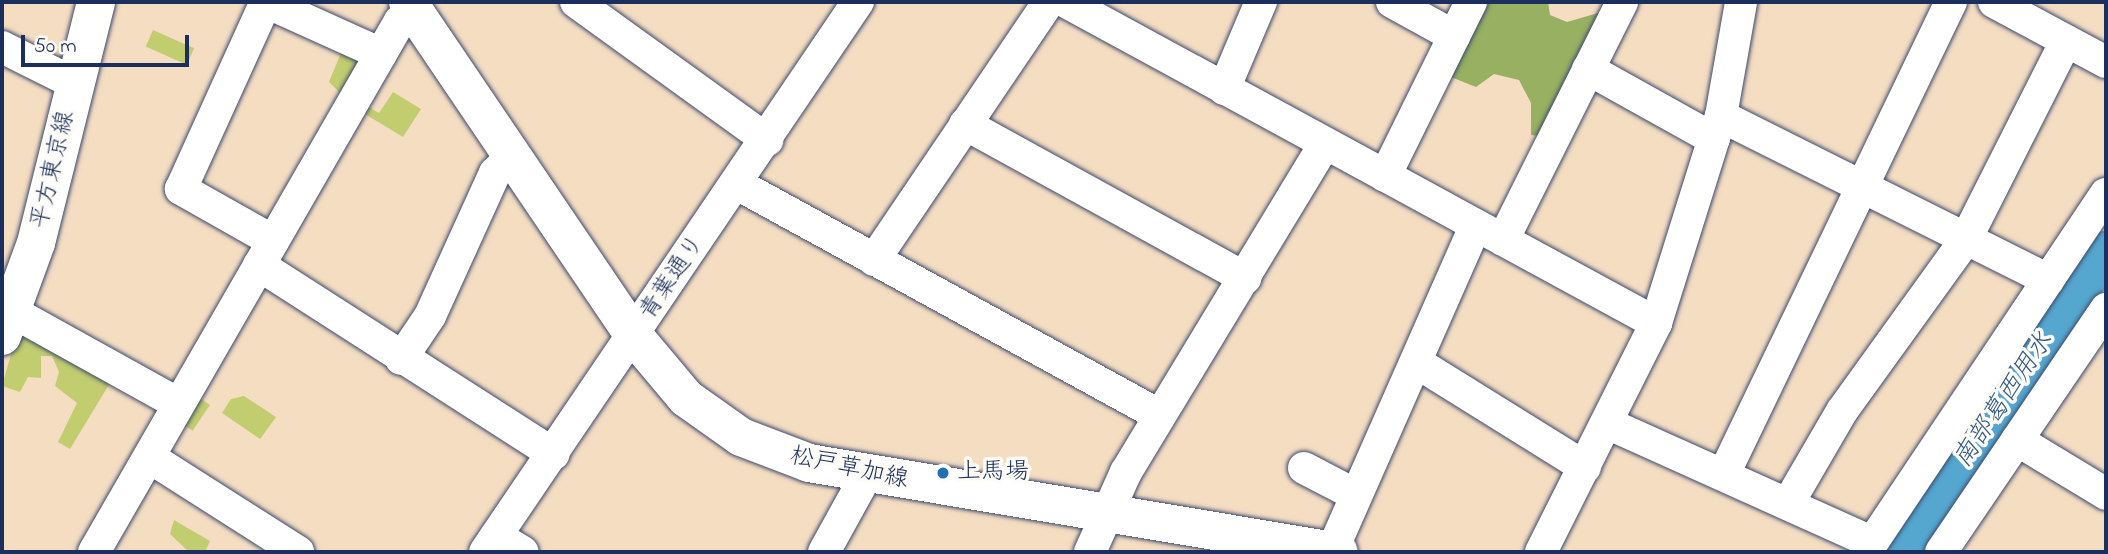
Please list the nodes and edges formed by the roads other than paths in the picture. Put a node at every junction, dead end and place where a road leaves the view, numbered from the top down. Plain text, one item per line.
1 (96, 2) edge
2 (858, 2) edge
3 (1049, 2) edge
4 (1066, 2) edge
5 (1261, 2) edge
6 (1392, 2) edge
7 (1471, 2) edge
8 (1622, 2) edge
9 (1741, 2) edge
10 (1951, 2) edge
11 (1994, 2) edge
12 (412, 7) edge
13 (595, 7) edge
14 (1454, 36) junction
15 (2066, 41) junction
16 (2, 47) edge
17 (381, 54) junction
18 (2106, 62) edge
19 (1588, 69) junction
20 (74, 83) junction
21 (1224, 89) junction
22 (965, 124) junction
23 (1717, 128) junction
24 (767, 141) junction
25 (1325, 144) junction
26 (512, 156) junction
27 (1385, 176) junction
28 (737, 184) junction
29 (1862, 188) junction
30 (2106, 194) edge
31 (1476, 225) junction
32 (1966, 239) junction
33 (1503, 240) junction
34 (266, 253) junction
35 (874, 260) junction
36 (1245, 278) junction
37 (2049, 280) junction
38 (2106, 309) edge
39 (5, 318) edge
40 (1656, 323) junction
41 (634, 336) junction
42 (401, 359) junction
43 (1416, 362) junction
44 (179, 404) junction
45 (1160, 416) junction
46 (1608, 424) junction
47 (2017, 440) junction
48 (553, 454) junction
49 (149, 457) junction
50 (1585, 467) junction
51 (1304, 468) dead end
52 (867, 474) junction
53 (1724, 474) junction
54 (1354, 494) junction
55 (2106, 494) edge
56 (1789, 502) junction
57 (1108, 513) junction
58 (490, 544) edge
59 (1869, 547) edge
60 (94, 552) edge
61 (298, 552) edge
62 (523, 552) edge
63 (824, 552) edge
64 (1090, 552) edge
65 (1335, 552) edge
66 (1541, 552) edge
67 (1941, 552) edge

1 - 20 main road, 平方東京線
2 - 24 street, 青葉通り
3 - 22 street
4 - 21 street
5 - 21 street
6 - 14 street
7 - 14 street
8 - 19 street
9 - 23 street
10 - 29 street
11 - 15 street
12 - 17 street
12 - 26 main road, 松戸草加線
13 - 24 street
14 - 27 street
15 - 18 street
15 - 32 street
16 - 20 street
17 - 34 street
17 - 34 street
19 - 23 street
19 - 33 street
20 - 39 main road, 平方東京線
21 - 25 street
22 - 35 street
22 - 36 street
23 - 29 street
23 - 40 street
24 - 28 street, 青葉通り
25 - 27 street
25 - 36 street
26 - 41 main road, 松戸草加線
26 - 42 street
27 - 31 street
28 - 35 street
28 - 41 street, 青葉通り
29 - 32 street
29 - 53 street
30 - 37 street
31 - 33 street
31 - 43 street
32 - 37 street
32 - 56 street
33 - 40 street
34 - 42 street
34 - 44 street
35 - 45 street
36 - 45 street
37 - 59 street
38 - 47 street
39 - 44 street
40 - 46 street
41 - 48 street, 青葉通り
41 - 52 main road, 松戸草加線
42 - 48 street
43 - 50 street
43 - 54 street
44 - 49 street
45 - 57 street
46 - 50 street
46 - 53 street
47 - 55 street
47 - 67 street
48 - 58 street, 青葉通り
49 - 60 street
49 - 61 street
50 - 66 street
51 - 54 street
52 - 57 main road, 松戸草加線
52 - 63 street
53 - 56 street
54 - 65 street
56 - 59 street
57 - 64 street
57 - 65 main road, 松戸草加線
58 - 62 street

